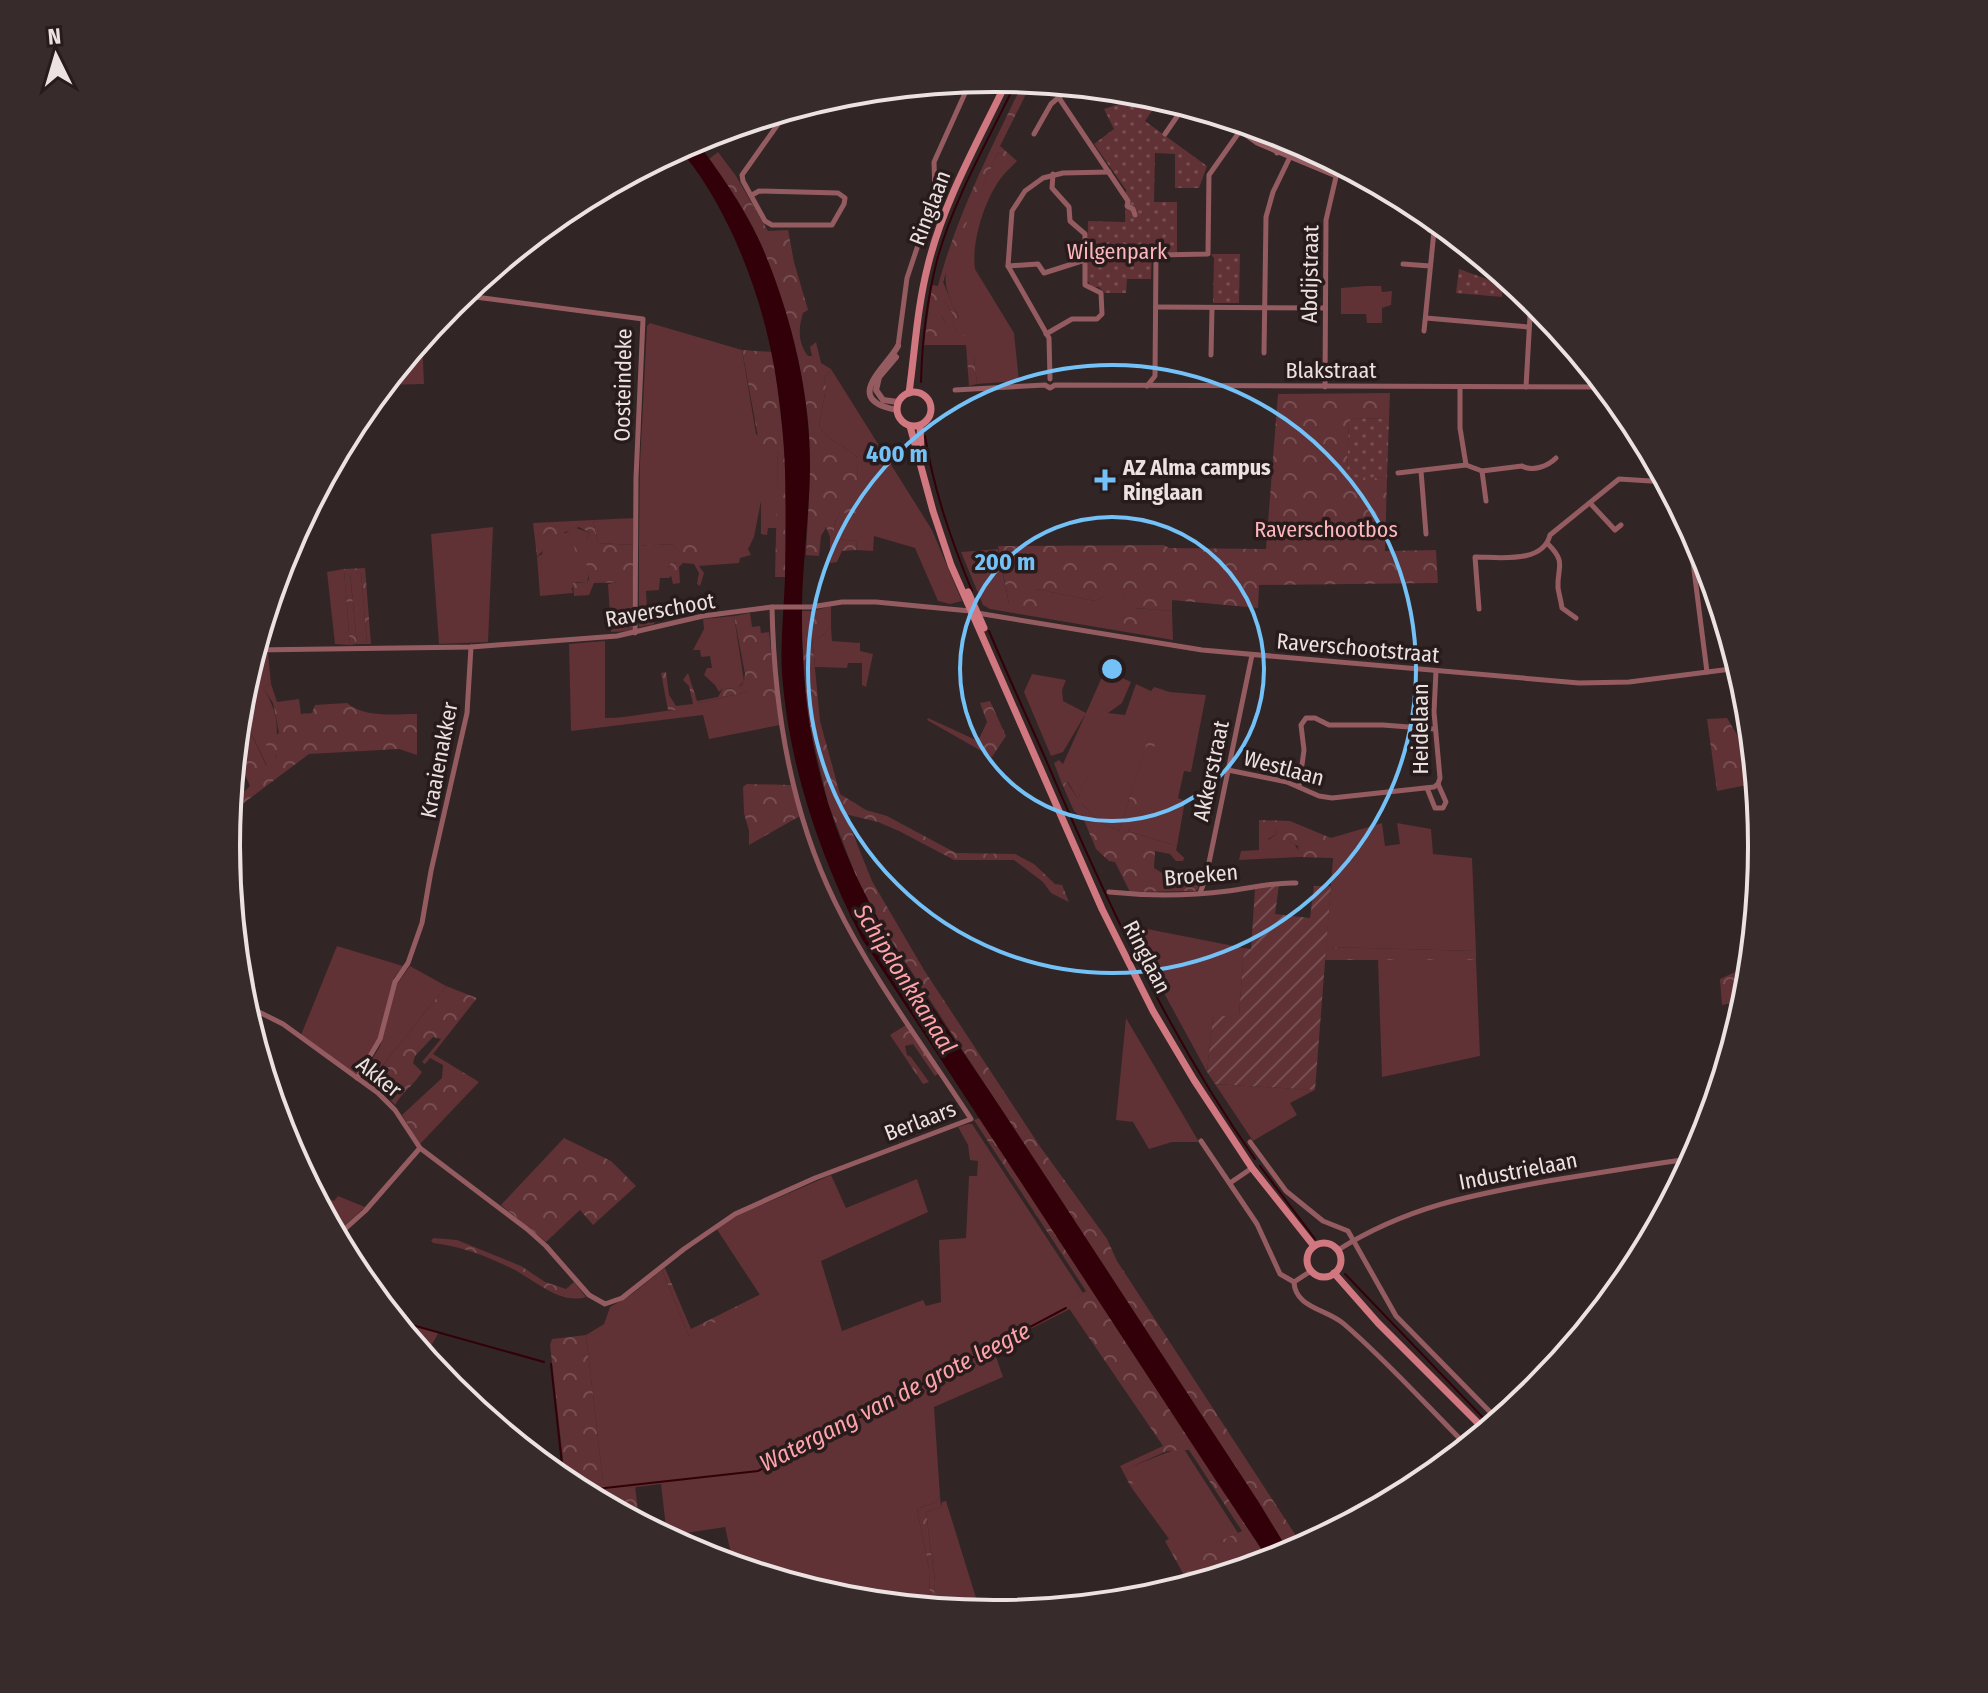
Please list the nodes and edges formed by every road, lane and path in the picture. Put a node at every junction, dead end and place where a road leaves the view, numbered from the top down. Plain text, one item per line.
1 (1002, 92) edge
2 (965, 93) edge
3 (1062, 96) edge
4 (1059, 98) junction
5 (1178, 115) edge
6 (777, 124) edge
7 (1239, 133) edge
8 (1034, 134) dead end
9 (1165, 134) dead end
10 (1249, 137) edge
11 (1279, 148) edge
12 (1277, 153) junction
13 (1290, 157) junction
14 (1109, 172) junction
15 (1053, 174) junction
16 (1336, 176) joint
17 (752, 195) junction
18 (1135, 215) dead end
19 (1434, 234) edge
20 (1085, 260) junction
21 (1403, 264) dead end
22 (1008, 266) junction
23 (1430, 266) junction
24 (477, 297) edge
25 (1156, 307) junction
26 (1212, 308) junction
27 (1264, 308) junction
28 (1325, 308) junction
29 (1529, 314) edge
30 (1426, 318) junction
31 (1528, 327) junction
32 (1424, 331) dead end
33 (1046, 334) junction
34 (898, 346) joint
35 (1264, 353) dead end
36 (1211, 355) dead end
37 (913, 358) junction
38 (1155, 376) junction
39 (1050, 379) junction
40 (1045, 385) junction
41 (1055, 385) junction
42 (1147, 386) junction
43 (1162, 386) junction
44 (1325, 387) junction
45 (1460, 387) junction
46 (1526, 387) junction
47 (1593, 387) edge
48 (955, 390) dead end
49 (919, 392) junction
50 (909, 393) junction
51 (898, 406) junction
52 (910, 426) junction
53 (920, 426) junction
54 (1556, 458) dead end
55 (1466, 465) junction
56 (922, 468) junction
57 (1421, 471) junction
58 (1482, 471) junction
59 (1398, 473) dead end
60 (1654, 481) edge
61 (1486, 501) dead end
62 (1590, 503) junction
63 (1621, 525) dead end
64 (1426, 534) dead end
65 (1548, 544) junction
66 (1693, 564) edge
67 (776, 607) junction
68 (806, 608) joint
69 (973, 609) junction
70 (1479, 609) dead end
71 (1576, 618) dead end
72 (635, 633) junction
73 (471, 647) junction
74 (265, 650) edge
75 (1252, 655) junction
76 (993, 657) junction
77 (1727, 669) edge
78 (1436, 671) junction
79 (1707, 672) junction
80 (1435, 729) junction
81 (1228, 770) junction
82 (1433, 786) joint
83 (1299, 787) junction
84 (1296, 883) dead end
85 (1109, 892) dead end
86 (1200, 893) junction
87 (258, 1012) edge
88 (357, 1078) junction
89 (1201, 1141) dead end
90 (1250, 1142) dead end
91 (420, 1148) junction
92 (1680, 1160) edge
93 (1252, 1168) junction
94 (1230, 1183) junction
95 (344, 1229) edge
96 (1355, 1241) junction
97 (1314, 1246) junction
98 (1338, 1250) junction
99 (1311, 1271) junction
100 (1334, 1273) junction
101 (1294, 1282) junction
102 (1492, 1413) edge
103 (1479, 1424) edge
104 (1460, 1439) edge

1 - 37 main road, Ringlaan
2 - 34 street
3 - 4 street
4 - 8 street
4 - 14 street
5 - 9 street
6 - 17 street
7 - 25 street
10 - 12 street
11 - 12 street
12 - 13 street
13 - 16 street
13 - 27 street
14 - 15 street
14 - 18 street
15 - 20 street
15 - 22 street
16 - 28 street, Abdijstraat
17 - 17 street
19 - 23 street
20 - 22 street
20 - 33 street
21 - 23 street
22 - 33 street
23 - 30 street
24 - 72 street, Oosteindeke
25 - 26 street
25 - 38 street
26 - 27 street
26 - 36 street
27 - 28 street
27 - 35 street
28 - 44 street, Abdijstraat
29 - 31 street
30 - 31 street
30 - 32 street
31 - 46 street
33 - 39 street
34 - 51 street
37 - 49 main road, Ringlaan
37 - 50 main road, Ringlaan
38 - 42 street
38 - 43 street
39 - 40 street
39 - 41 street
40 - 41 street, Blakstraat
40 - 48 street
41 - 42 street, Blakstraat
42 - 43 street, Blakstraat
43 - 44 street, Blakstraat
44 - 45 street, Blakstraat
45 - 46 street, Blakstraat
45 - 55 street
46 - 47 street, Blakstraat
49 - 50 main road
49 - 53 main road
50 - 51 main road
51 - 52 main road
52 - 53 main road
52 - 56 main road, Ringlaan
53 - 56 main road, Ringlaan
54 - 58 street
55 - 57 street
55 - 58 street
56 - 69 main road, Ringlaan
57 - 59 street
57 - 64 street
58 - 61 street
60 - 62 street
62 - 63 street
62 - 65 street
65 - 70 street
65 - 71 street
66 - 79 street
67 - 68 street, Raverschoot
67 - 72 street, Raverschoot
67 - 91 street, Berlaars
68 - 69 street, Raverschootstraat
69 - 75 street, Raverschootstraat
69 - 76 main road, Ringlaan
69 - 76 main road, Ringlaan
72 - 73 street, Raverschoot
73 - 74 street
73 - 88 street, Kraaienakker
75 - 78 street, Raverschootstraat
75 - 81 street, Akkerstraat
76 - 93 main road, Ringlaan
77 - 79 street, Raverschootstraat
78 - 79 street, Raverschootstraat
78 - 80 street, Heidelaan
80 - 82 street, Heidelaan
80 - 83 street
81 - 83 street, Westlaan
81 - 86 street, Akkerstraat
82 - 83 street, Westlaan
84 - 86 street, Broeken
85 - 86 street, Broeken
87 - 88 street, Akker
88 - 91 street, Akker
89 - 94 street
90 - 96 street
91 - 95 street
92 - 96 street, Industrielaan
93 - 94 street
93 - 97 main road, Ringlaan
94 - 101 street
96 - 98 street, Industrielaan
96 - 102 street
97 - 98 main road
97 - 99 main road
98 - 100 main road
99 - 100 main road
99 - 101 street
100 - 103 main road
101 - 104 street

